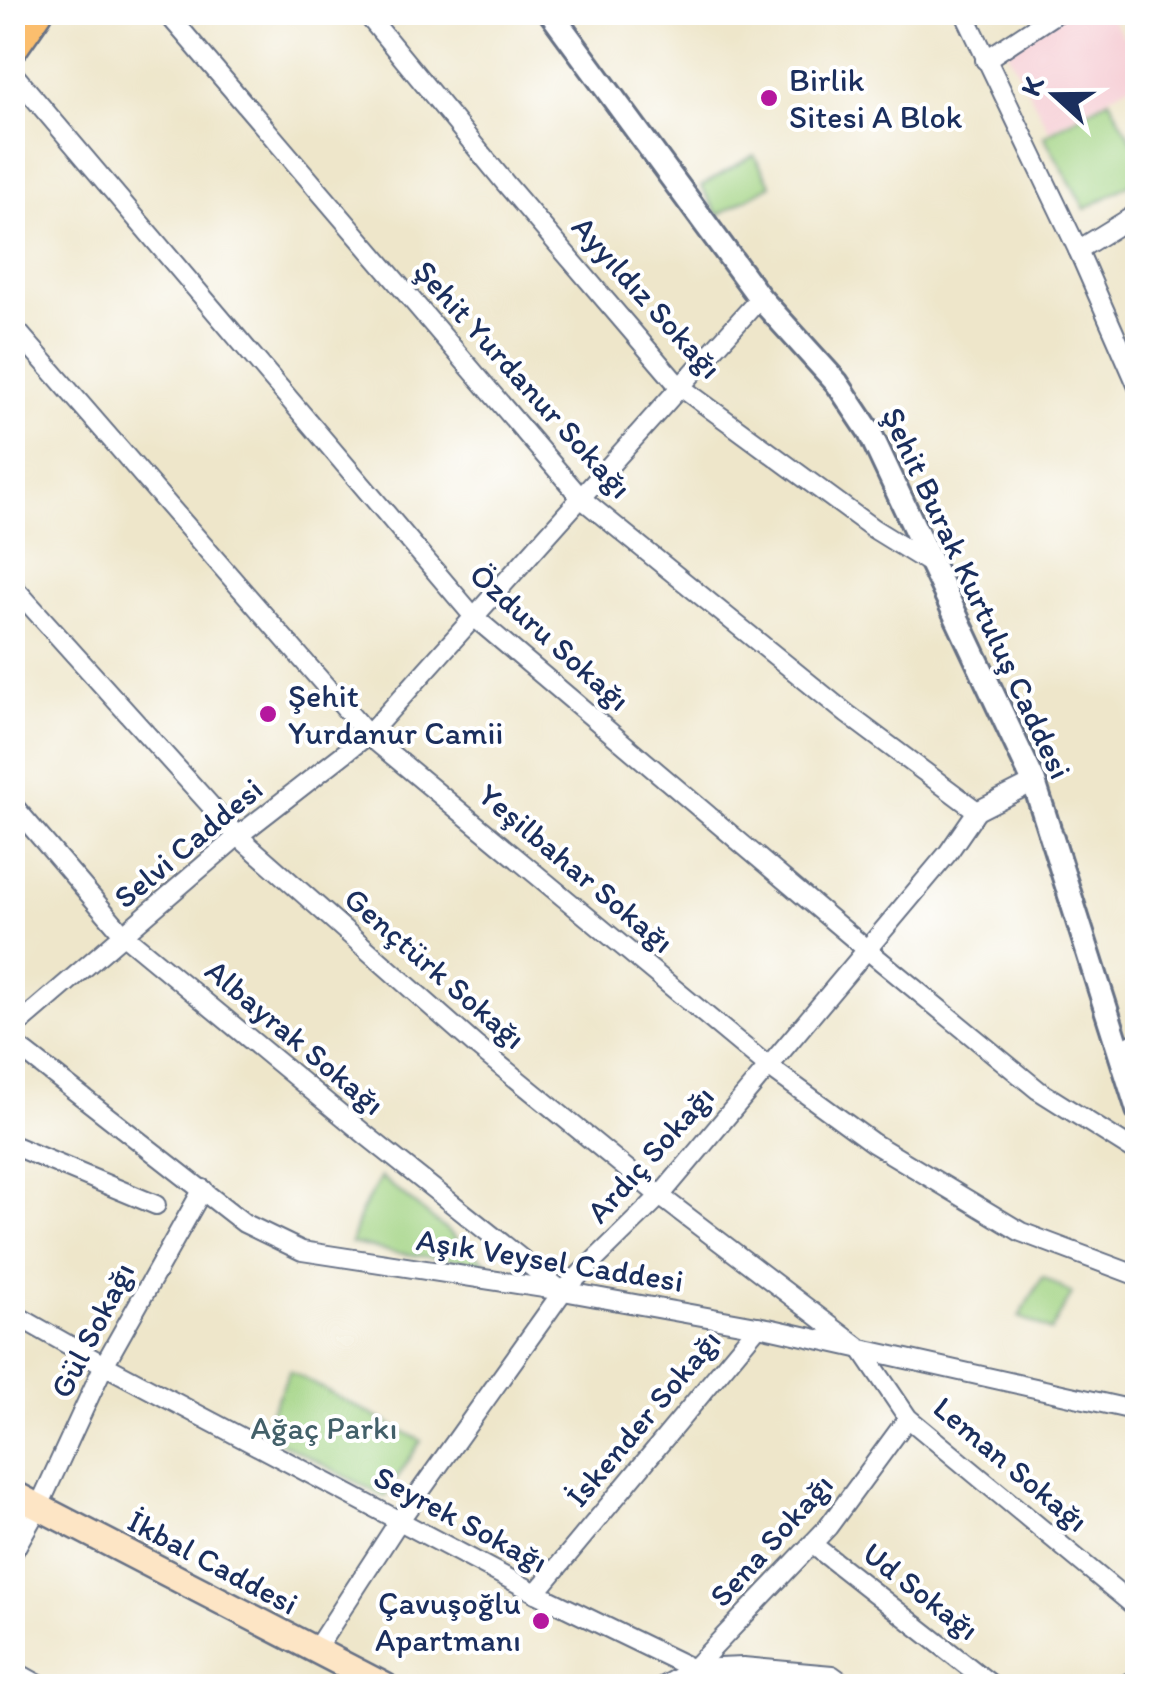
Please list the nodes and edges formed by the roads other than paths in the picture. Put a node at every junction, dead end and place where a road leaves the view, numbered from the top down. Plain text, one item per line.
1 (37, 12) edge
2 (166, 12) edge
3 (365, 12) edge
4 (550, 12) edge
5 (964, 12) edge
6 (1058, 12) edge
7 (12, 48) edge
8 (985, 60) junction
9 (12, 72) edge
10 (1138, 213) edge
11 (1078, 250) junction
12 (760, 298) junction
13 (12, 325) edge
14 (678, 385) junction
15 (1138, 387) edge
16 (582, 500) junction
17 (935, 566) junction
18 (12, 585) edge
19 (474, 617) junction
20 (368, 735) junction
21 (1034, 782) junction
22 (12, 804) edge
23 (977, 811) junction
24 (238, 836) junction
25 (125, 936) junction
26 (865, 948) junction
27 (12, 1030) edge
28 (12, 1042) edge
29 (1129, 1046) edge
30 (766, 1065) junction
31 (1138, 1110) edge
32 (12, 1145) edge
33 (1138, 1153) edge
34 (203, 1189) junction
35 (660, 1196) junction
36 (156, 1206) dead end
37 (1106, 1266) junction
38 (1138, 1276) edge
39 (1138, 1288) edge
40 (563, 1291) junction
41 (12, 1313) edge
42 (758, 1326) junction
43 (862, 1350) junction
44 (104, 1365) junction
45 (1138, 1411) edge
46 (908, 1418) junction
47 (12, 1493) edge
48 (39, 1506) junction
49 (399, 1521) junction
50 (812, 1544) junction
51 (12, 1554) edge
52 (536, 1594) junction
53 (1138, 1609) edge
54 (314, 1652) junction
55 (693, 1669) junction
56 (12, 1670) edge
57 (1138, 1678) edge
58 (41, 1686) edge
59 (385, 1686) edge
60 (663, 1686) edge
61 (847, 1686) edge
62 (993, 1686) edge
63 (1122, 1686) edge

1 - 7 main road
2 - 16 street, Şehit Yurdanur Sokağı
3 - 14 street, Ayyıldız Sokağı
4 - 12 street, Şehit Burak Kurtuluş Caddesi
5 - 8 street
6 - 8 street
8 - 11 street
9 - 19 street, Özduru Sokağı
10 - 11 street
11 - 15 street
12 - 14 street, Selvi Caddesi
12 - 17 street, Şehit Burak Kurtuluş Caddesi
13 - 20 street, Yeşilbahar Sokağı
14 - 16 street, Selvi Caddesi
14 - 17 street, Ayyıldız Sokağı
16 - 19 street, Selvi Caddesi
16 - 23 street, Şehit Yurdanur Sokağı
17 - 21 street, Şehit Burak Kurtuluş Caddesi
18 - 24 street, Gençtürk Sokağı
19 - 20 street, Selvi Caddesi
19 - 26 street, Özduru Sokağı
20 - 24 street, Selvi Caddesi
20 - 30 street, Yeşilbahar Sokağı
21 - 23 street, Ardıç Sokağı
21 - 29 street, Şehit Burak Kurtuluş Caddesi
22 - 25 street, Albayrak Sokağı
23 - 26 street, Ardıç Sokağı
24 - 25 street, Selvi Caddesi
24 - 35 street, Gençtürk Sokağı
25 - 27 street, Selvi Caddesi
25 - 40 street, Albayrak Sokağı
26 - 30 street, Ardıç Sokağı
26 - 33 street, Özduru Sokağı
28 - 34 street, Aşık Veysel Caddesi
29 - 31 street, Şehit Burak Kurtuluş Caddesi
30 - 35 street, Ardıç Sokağı
30 - 37 street, Yeşilbahar Sokağı
32 - 36 street
34 - 40 street, Aşık Veysel Caddesi
34 - 44 street, Gül Sokağı
35 - 40 street, Ardıç Sokağı
35 - 43 street, Gençtürk Sokağı
37 - 38 street, Yeşilbahar Sokağı
37 - 39 street, Yeşilbahar Sokağı
40 - 42 street, Aşık Veysel Caddesi
40 - 49 street, Ardıç Sokağı
41 - 44 street, Seyrek Sokağı
42 - 43 street, Aşık Veysel Caddesi
42 - 52 street, İskender Sokağı
43 - 45 street, Aşık Veysel Caddesi
43 - 46 street, Leman Sokağı
44 - 48 street, Gül Sokağı
44 - 49 street, Seyrek Sokağı
46 - 50 street, Sena Sokağı
46 - 53 street, Leman Sokağı
47 - 48 main road, İkbal Caddesi
48 - 51 street, Gül Sokağı
48 - 54 main road, İkbal Caddesi
49 - 52 street, Seyrek Sokağı
49 - 54 street, Ardıç Sokağı
50 - 55 street, Sena Sokağı
50 - 62 street, Ud Sokağı
52 - 55 street, Seyrek Sokağı
54 - 59 main road, İkbal Caddesi
55 - 60 street, Sena Sokağı
55 - 61 street, Seyrek Sokağı
56 - 58 street
57 - 63 street

